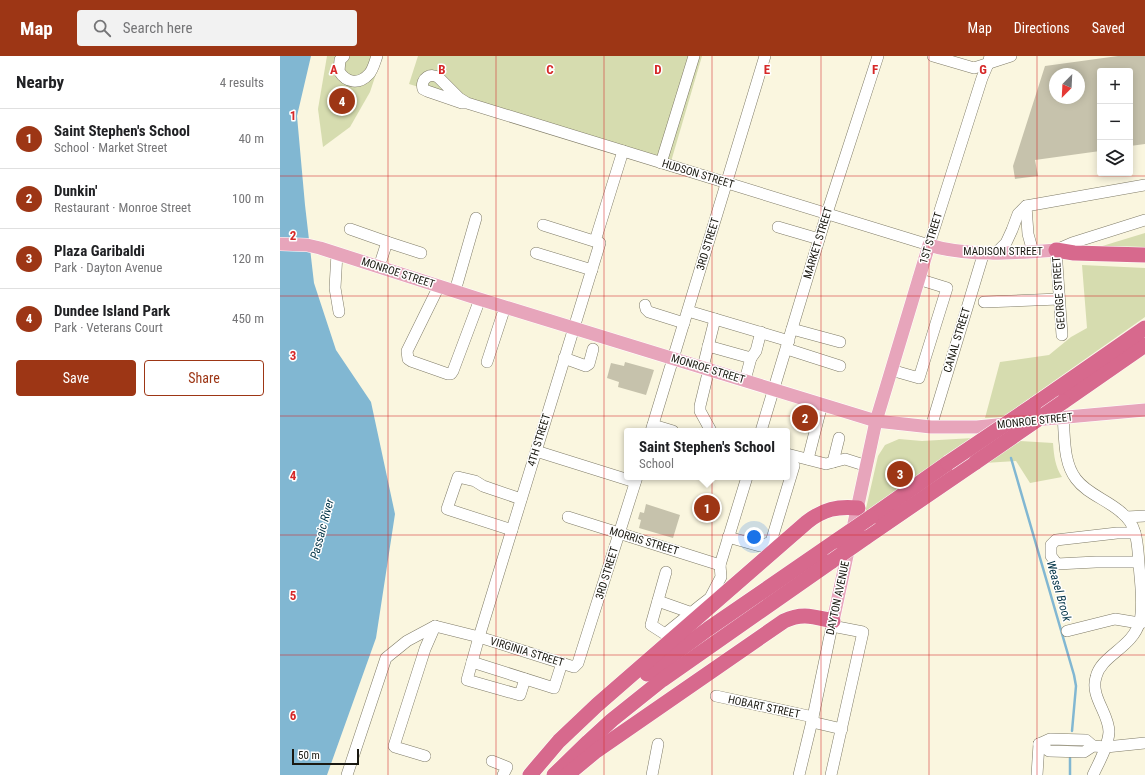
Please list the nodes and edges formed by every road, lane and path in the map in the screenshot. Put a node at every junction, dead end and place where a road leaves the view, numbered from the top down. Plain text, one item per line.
1 (344, 56) edge
2 (377, 56) edge
3 (694, 56) edge
4 (765, 56) edge
5 (878, 56) edge
6 (933, 56) edge
7 (1011, 56) edge
8 (989, 60) edge
9 (467, 103) dead end
10 (623, 151) junction
11 (661, 163) junction
12 (726, 183) junction
13 (1145, 185) edge
14 (1026, 206) junction
15 (827, 213) junction
16 (476, 218) dead end
17 (1145, 220) edge
18 (543, 225) dead end
19 (778, 227) dead end
20 (350, 230) dead end
21 (819, 239) junction
22 (387, 242) junction
23 (598, 242) junction
24 (280, 244) edge
25 (929, 245) junction
26 (1056, 250) junction
27 (990, 252) junction
28 (1033, 252) junction
29 (337, 253) junction
30 (422, 253) dead end
31 (536, 253) dead end
32 (1145, 255) edge
33 (379, 267) junction
34 (592, 270) junction
35 (918, 279) junction
36 (439, 286) junction
37 (455, 291) junction
38 (1059, 298) junction
39 (480, 299) junction
40 (984, 302) dead end
41 (644, 305) dead end
42 (505, 307) junction
43 (688, 311) junction
44 (339, 312) dead end
45 (715, 319) junction
46 (684, 323) junction
47 (574, 328) junction
48 (1145, 328) edge
49 (792, 329) junction
50 (761, 332) junction
51 (1062, 335) dead end
52 (840, 342) dead end
53 (788, 345) junction
54 (1145, 345) edge
55 (708, 346) junction
56 (593, 349) dead end
57 (564, 358) junction
58 (674, 358) junction
59 (751, 358) junction
60 (487, 362) dead end
61 (840, 366) dead end
62 (706, 368) junction
63 (891, 370) junction
64 (745, 380) junction
65 (774, 389) junction
66 (822, 404) junction
67 (1145, 410) edge
68 (1063, 417) junction
69 (876, 421) junction
70 (931, 427) junction
71 (652, 428) edge
72 (709, 428) edge
73 (762, 428) edge
74 (839, 438) dead end
75 (536, 450) junction
76 (790, 455) edge
77 (808, 459) junction
78 (833, 462) junction
79 (790, 464) edge
80 (867, 466) junction
81 (624, 476) edge
82 (790, 479) edge
83 (636, 480) edge
84 (746, 480) edge
85 (790, 480) edge
86 (521, 499) junction
87 (858, 508) junction
88 (1145, 516) edge
89 (568, 517) dead end
90 (1127, 517) junction
91 (512, 530) junction
92 (619, 533) junction
93 (1135, 533) junction
94 (728, 537) junction
95 (1138, 562) junction
96 (720, 565) junction
97 (666, 572) dead end
98 (658, 601) junction
99 (692, 613) junction
100 (833, 623) junction
101 (1142, 623) edge
102 (435, 626) junction
103 (1067, 631) dead end
104 (479, 637) junction
105 (472, 662) junction
106 (562, 663) junction
107 (574, 667) joint
108 (525, 679) junction
109 (716, 696) dead end
110 (812, 720) junction
111 (842, 728) junction
112 (1145, 743) edge
113 (658, 744) dead end
114 (1106, 747) junction
115 (424, 756) dead end
116 (492, 761) dead end
117 (346, 775) edge
118 (504, 775) edge
119 (530, 775) edge
120 (534, 775) edge
121 (554, 775) edge
122 (567, 775) edge
123 (652, 775) edge
124 (799, 775) edge
125 (832, 775) edge
126 (1037, 775) edge
127 (1093, 775) edge

1 - 2 street
3 - 11 street
4 - 12 street, 3RD STREET
5 - 15 street, MARKET STREET
6 - 8 street
7 - 8 street
8 - 25 street, 1ST STREET
9 - 10 street, HUDSON STREET
10 - 11 street, HUDSON STREET
10 - 23 street, 4TH STREET
11 - 12 street, HUDSON STREET
12 - 15 street, HUDSON STREET
12 - 43 street, 3RD STREET
13 - 14 street
14 - 27 street
14 - 28 street
15 - 21 street, MARKET STREET
15 - 25 street, HUDSON STREET
16 - 37 street
17 - 26 street, MADISON STREET
18 - 23 street
19 - 21 street
20 - 22 street
21 - 49 street, MARKET STREET
22 - 30 street
22 - 33 street
23 - 34 street, 4TH STREET
24 - 29 main road, MONROE STREET
25 - 27 main road, MADISON STREET
25 - 35 main road, 1ST STREET
26 - 28 main road, MADISON STREET
26 - 32 highway
26 - 38 street, GEORGE STREET
27 - 28 main road, MADISON STREET
27 - 70 street, CANAL STREET
29 - 33 main road, MONROE STREET
29 - 44 street
31 - 34 street
33 - 36 main road, MONROE STREET
34 - 47 street, 4TH STREET
35 - 63 main road, 1ST STREET
35 - 63 street
36 - 37 main road, MONROE STREET
36 - 39 street
37 - 39 main road, MONROE STREET
38 - 40 street
38 - 51 street, GEORGE STREET
39 - 42 main road, MONROE STREET
41 - 46 street
42 - 47 main road, MONROE STREET
42 - 60 street
43 - 45 street
43 - 46 street, 3RD STREET
45 - 50 street
45 - 55 street
46 - 58 street, 3RD STREET
47 - 57 street, 4TH STREET
47 - 58 main road, MONROE STREET
48 - 120 highway, bridge
49 - 52 street
49 - 53 street, MARKET STREET
50 - 53 street
50 - 59 street
53 - 61 street
53 - 65 street, MARKET STREET
54 - 121 highway, bridge
55 - 59 street
55 - 62 street
56 - 57 street
57 - 75 street, 4TH STREET
58 - 62 main road, MONROE STREET
58 - 71 street, 3RD STREET
59 - 64 street
62 - 64 main road, MONROE STREET
62 - 72 street
63 - 69 main road, 1ST STREET
64 - 65 main road, MONROE STREET
65 - 66 main road, MONROE STREET
65 - 73 street, MARKET STREET
66 - 69 main road, MONROE STREET
66 - 77 street
67 - 68 main road, MONROE STREET
68 - 70 main road, MONROE STREET
68 - 90 street
69 - 70 main road, MONROE STREET
69 - 80 main road, DAYTON AVENUE
74 - 78 street
75 - 81 street
75 - 86 street, 4TH STREET
76 - 77 street
77 - 78 street
78 - 80 street
79 - 82 street
80 - 87 main road, DAYTON AVENUE
83 - 92 street, 3RD STREET
84 - 94 street
85 - 94 street
86 - 91 street, 4TH STREET
86 - 91 street
87 - 100 main road, DAYTON AVENUE
87 - 119 highway
88 - 90 street
89 - 92 street, MORRIS STREET
90 - 93 street
91 - 104 street, 4TH STREET
92 - 96 street, MORRIS STREET
92 - 107 street, 3RD STREET
93 - 95 street
93 - 95 street
94 - 96 street
95 - 101 street
96 - 99 street
97 - 98 street
98 - 99 street
98 - 99 street
100 - 110 street, DAYTON AVENUE
100 - 111 street
100 - 122 highway
101 - 103 street
101 - 114 street
102 - 104 street, VIRGINIA STREET
102 - 115 street
102 - 117 street
104 - 105 street, 4TH STREET
104 - 106 street, VIRGINIA STREET
105 - 108 street
105 - 108 street, 4TH STREET
106 - 107 street, VIRGINIA STREET
106 - 108 street
109 - 110 street, HOBART STREET
110 - 111 street, HOBART STREET
110 - 124 street, DAYTON AVENUE
111 - 125 street
112 - 114 street
113 - 123 street
114 - 126 street
114 - 127 street
116 - 118 street

